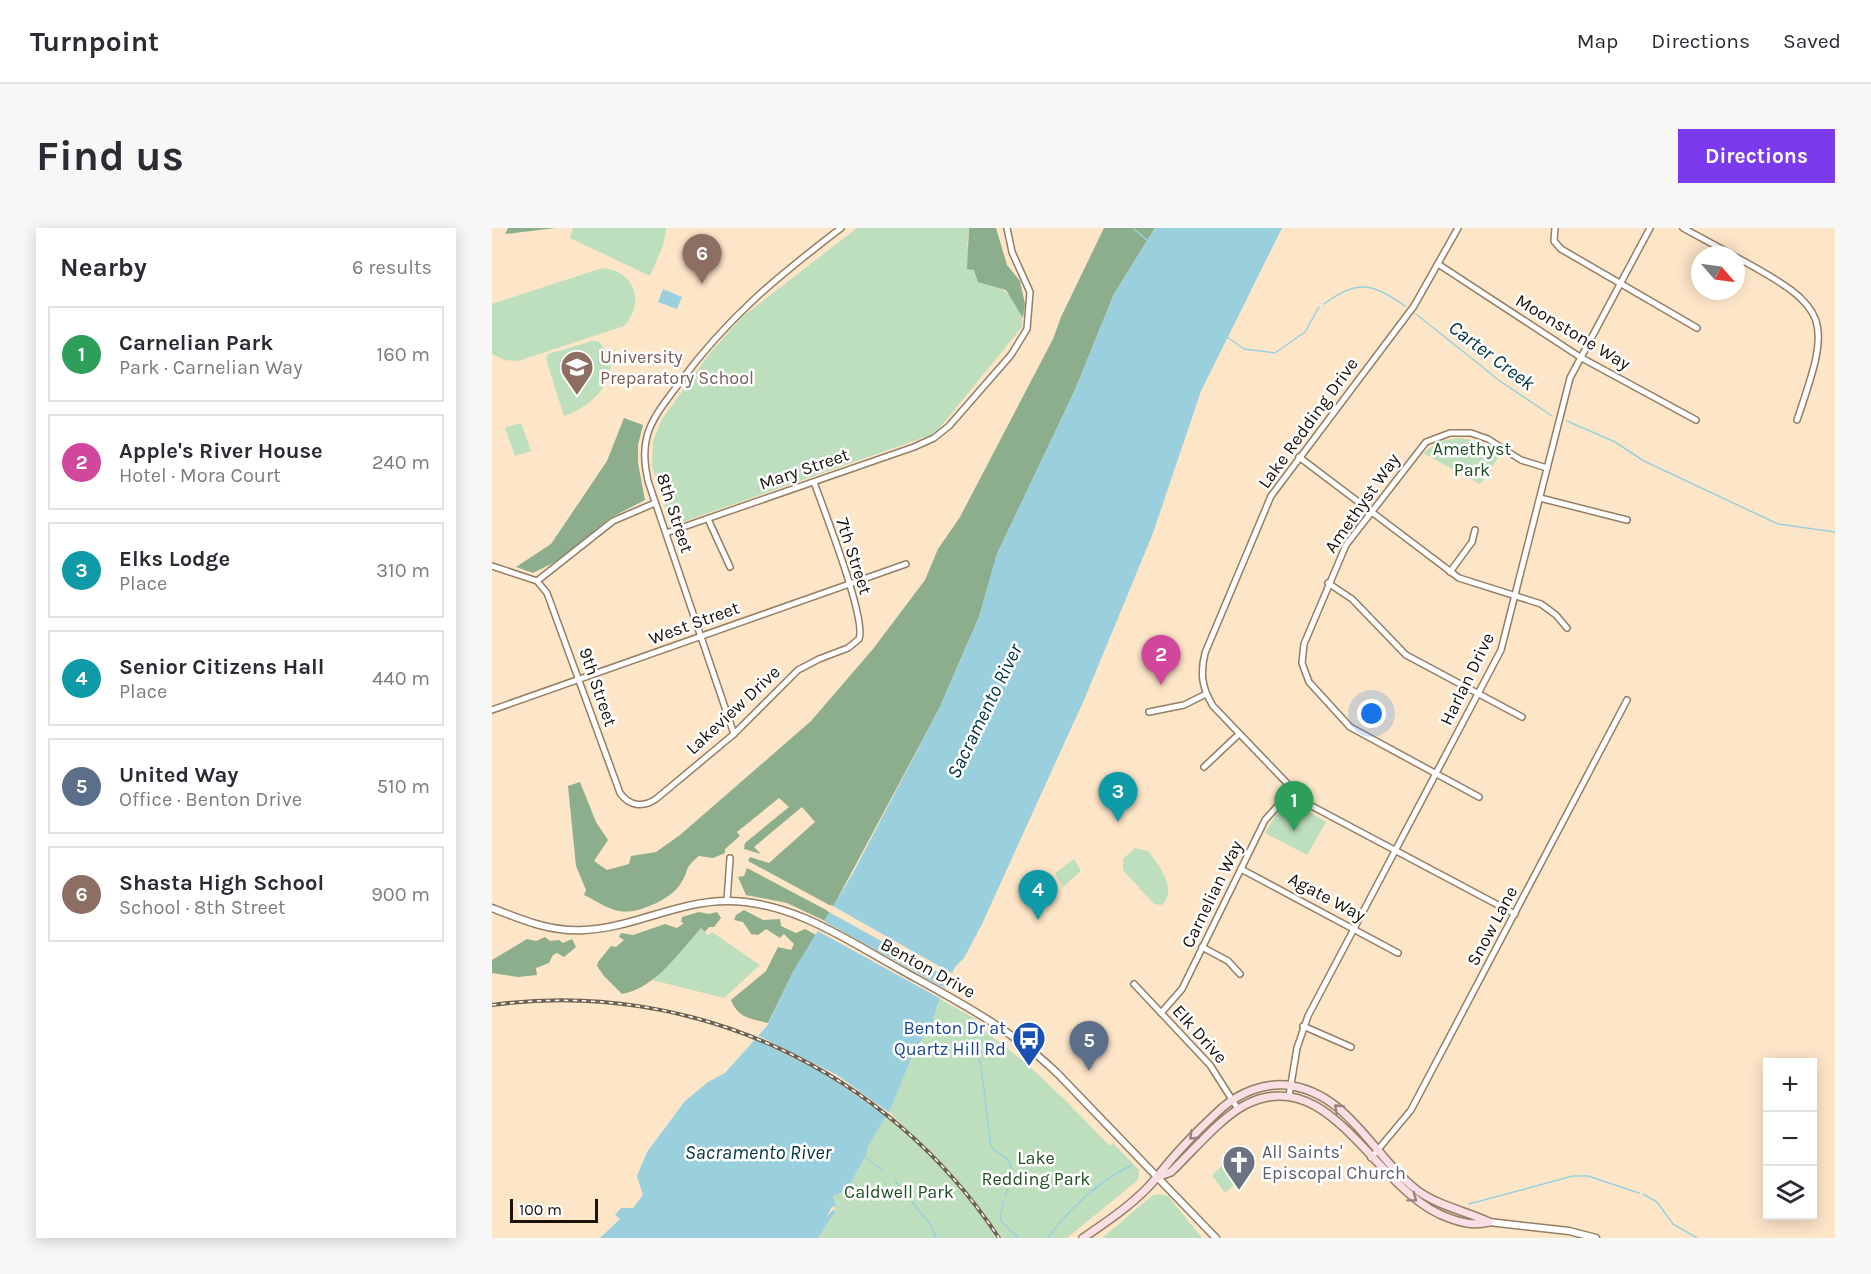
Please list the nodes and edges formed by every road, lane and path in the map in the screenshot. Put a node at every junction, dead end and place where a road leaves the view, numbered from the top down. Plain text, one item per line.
1 (842, 228) edge
2 (1007, 228) edge
3 (1458, 228) edge
4 (1555, 228) edge
5 (1650, 228) edge
6 (1683, 228) edge
7 (1716, 246) edge
8 (1745, 262) edge
9 (1438, 264) junction
10 (1619, 285) junction
11 (1697, 328) dead end
12 (1580, 357) junction
13 (1696, 420) dead end
14 (1797, 420) dead end
15 (1299, 457) junction
16 (1547, 468) junction
17 (814, 482) junction
18 (1540, 498) junction
19 (655, 502) junction
20 (1372, 512) junction
21 (708, 519) junction
22 (1627, 520) dead end
23 (1475, 530) dead end
24 (666, 533) junction
25 (906, 564) dead end
26 (492, 566) edge
27 (730, 567) dead end
28 (1450, 572) junction
29 (537, 581) junction
30 (1328, 583) junction
31 (848, 584) junction
32 (1516, 596) junction
33 (1567, 628) dead end
34 (701, 636) junction
35 (859, 639) joint
36 (579, 679) junction
37 (1206, 694) junction
38 (1478, 694) junction
39 (1627, 700) dead end
40 (492, 710) edge
41 (1149, 712) dead end
42 (1522, 717) dead end
43 (734, 734) junction
44 (1239, 734) junction
45 (1204, 767) dead end
46 (1436, 775) junction
47 (1292, 790) junction
48 (1479, 797) dead end
49 (630, 802) joint
50 (1395, 851) junction
51 (730, 858) dead end
52 (1241, 869) junction
53 (727, 901) junction
54 (492, 908) edge
55 (1515, 914) junction
56 (1354, 929) junction
57 (1202, 947) junction
58 (1398, 952) dead end
59 (1240, 974) dead end
60 (1134, 984) dead end
61 (1161, 1013) junction
62 (1303, 1026) junction
63 (1351, 1047) dead end
64 (1290, 1086) junction
65 (1288, 1096) junction
66 (1233, 1099) junction
67 (1238, 1109) junction
68 (1379, 1149) junction
69 (1371, 1158) junction
70 (1157, 1177) junction
71 (1489, 1222) junction
72 (1083, 1238) edge
73 (1216, 1238) edge
74 (1596, 1238) edge

1 - 19 street, 8th Street
2 - 17 street, Mary Street
3 - 9 street, Lake Redding Drive
4 - 10 street
5 - 10 street, Harlan Drive
6 - 7 street
8 - 14 street
9 - 12 street, Moonstone Way
9 - 15 street, Lake Redding Drive
10 - 11 street
10 - 12 street, Harlan Drive
12 - 13 street, Moonstone Way
12 - 16 street, Harlan Drive
15 - 20 street
15 - 37 street, Lake Redding Drive
16 - 18 street, Harlan Drive
16 - 20 street, Amethyst Way
17 - 21 street, Mary Street
17 - 31 street, 7th Street
18 - 22 street
18 - 32 street, Harlan Drive
19 - 24 street, 8th Street
19 - 29 street
20 - 28 street
20 - 30 street, Amethyst Way
21 - 24 street, Mary Street
21 - 27 street
23 - 28 street
24 - 34 street, 8th Street
25 - 31 street, West Street
26 - 29 street
28 - 32 street
29 - 36 street, 9th Street
30 - 38 street
30 - 46 street, Amethyst Way
31 - 34 street, West Street
31 - 35 street, 7th Street
32 - 33 street
32 - 38 street, Harlan Drive
34 - 36 street, West Street
34 - 43 street, 8th Street
35 - 43 street, Lakeview Drive
36 - 40 street, West Street
36 - 49 street, 9th Street
37 - 41 street
37 - 44 street
38 - 42 street
38 - 46 street, Harlan Drive
39 - 55 street, Snow Lane
43 - 49 street, Lakeview Drive
44 - 45 street
44 - 47 street
46 - 48 street, Amethyst Way
46 - 50 street, Harlan Drive
47 - 50 street
47 - 52 street, Carnelian Way
50 - 55 street
50 - 56 street, Harlan Drive
51 - 53 street
52 - 56 street, Agate Way
52 - 57 street, Carnelian Way
53 - 54 street, Benton Drive
53 - 70 street, Benton Drive
55 - 68 street, Snow Lane
56 - 58 street, Agate Way
56 - 62 street, Harlan Drive
57 - 59 street
57 - 61 street, Carnelian Way
60 - 61 street, Elk Drive
61 - 66 street, Elk Drive
62 - 63 street
62 - 64 street, Harlan Drive
64 - 65 street, Harlan Drive
64 - 66 main road
68 -> 64 main road
65 - 67 main road
65 - 69 main road
66 - 67 street, Elk Drive
66 -> 70 main road
67 - 70 main road
68 - 69 street, Snow Lane
68 - 71 main road
69 -> 71 main road
70 - 72 main road
70 - 73 street, Benton Drive
71 - 74 street

